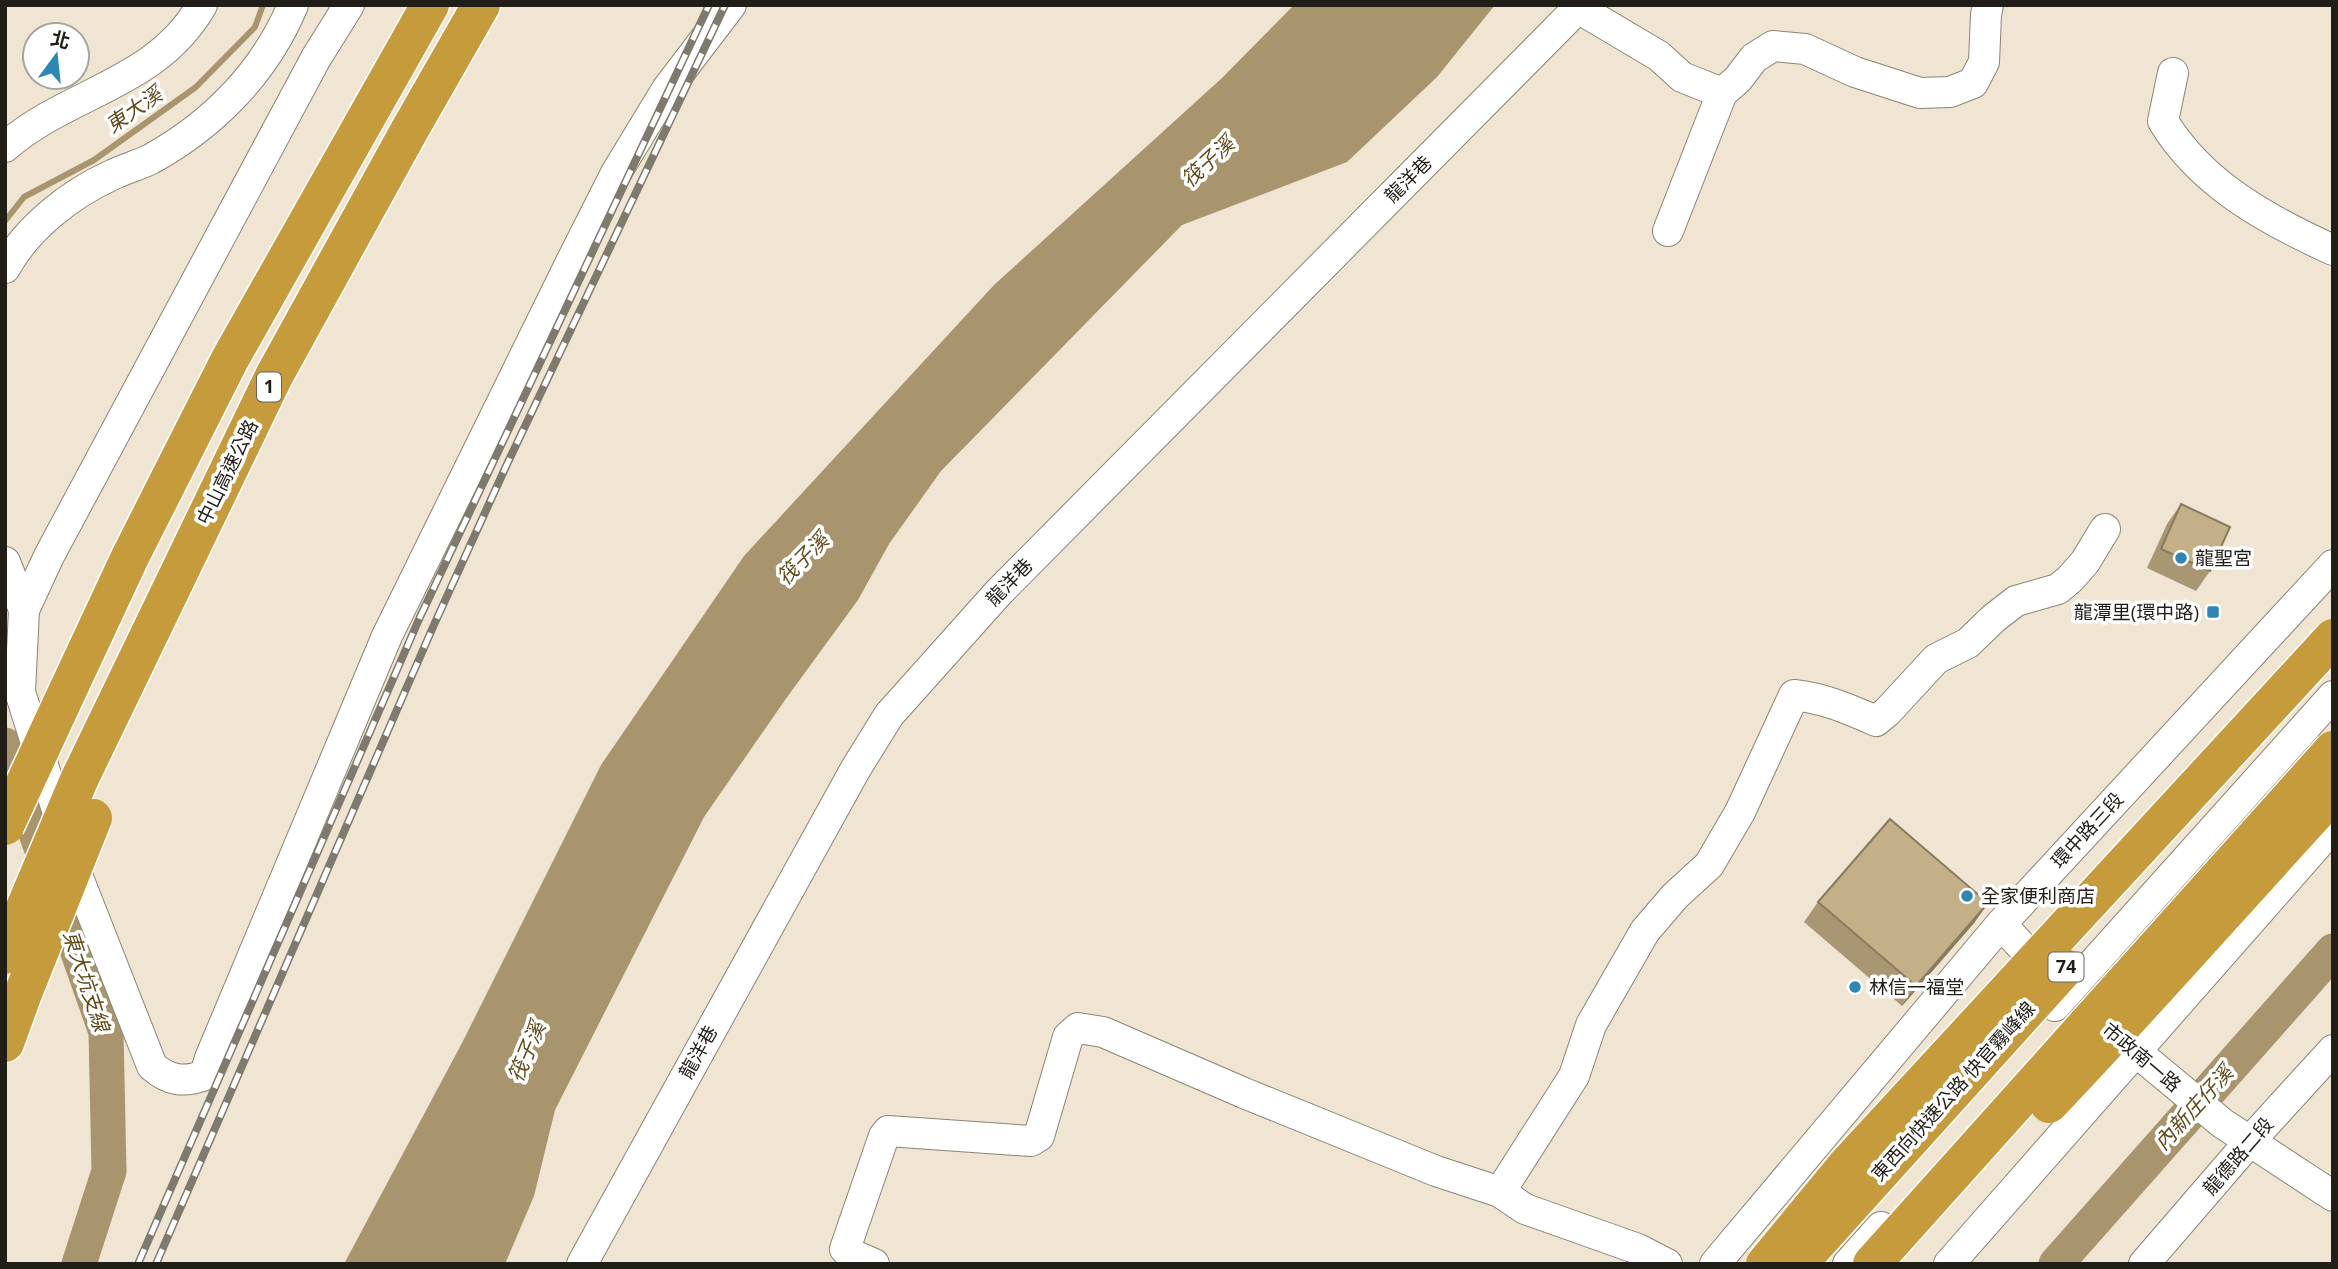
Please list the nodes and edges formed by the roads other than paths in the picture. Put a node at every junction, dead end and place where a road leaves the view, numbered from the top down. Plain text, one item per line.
1 (202, 5) edge
2 (293, 5) edge
3 (349, 5) edge
4 (430, 5) edge
5 (481, 5) edge
6 (731, 5) edge
7 (1988, 5) edge
8 (1580, 7) edge
9 (2173, 73) dead end
10 (1722, 93) junction
11 (5, 147) edge
12 (1668, 231) dead end
13 (2333, 250) edge
14 (5, 268) edge
15 (2105, 529) dead end
16 (5, 562) edge
17 (2333, 565) edge
18 (24, 610) junction
19 (156, 615) junction
20 (2333, 638) edge
21 (2333, 669) edge
22 (2333, 696) edge
23 (2333, 721) edge
24 (2333, 750) edge
25 (2333, 794) edge
26 (5, 826) edge
27 (2333, 827) edge
28 (2001, 924) junction
29 (5, 955) edge
30 (2072, 999) junction
31 (5, 1043) edge
32 (2333, 1050) edge
33 (2147, 1061) junction
34 (2250, 1141) junction
35 (1500, 1192) junction
36 (2333, 1196) edge
37 (582, 1264) edge
38 (874, 1264) edge
39 (1667, 1264) edge
40 (1715, 1264) edge
41 (1765, 1264) edge
42 (1798, 1264) edge
43 (1820, 1264) edge
44 (1848, 1264) edge
45 (1872, 1264) edge
46 (1900, 1264) edge
47 (1950, 1264) edge
48 (2144, 1264) edge

1 - 11 street
2 - 14 street
3 - 18 street
4 - 26 highway, bridge
5 - 19 highway, 中山高速公路 / 1
6 - 18 street
7 - 10 street
8 - 10 street, 龍洋巷
8 - 37 street, 龍洋巷
9 - 13 street
10 - 12 street
15 - 35 street
16 - 18 street
17 - 28 street, 環中路三段
19 - 29 highway, 中山高速公路 / 1, bridge
19 - 31 highway, bridge
20 - 41 highway, bridge
21 - 42 highway, 東西向快速公路 快官霧峰線 / 74, bridge
22 - 30 street
23 - 30 street
24 - 45 highway, bridge
25 - 46 highway, bridge
27 - 33 street
28 - 30 street, 市政南一路
28 - 40 street, 環中路三段
30 - 33 street, 市政南一路
30 - 43 street
30 - 44 street
32 - 34 street, 龍德路二段
33 - 34 street, 市政南一路
33 - 47 street
34 - 36 street, 市政南一路
34 - 48 street, 龍德路二段
35 - 38 street
35 - 39 street

